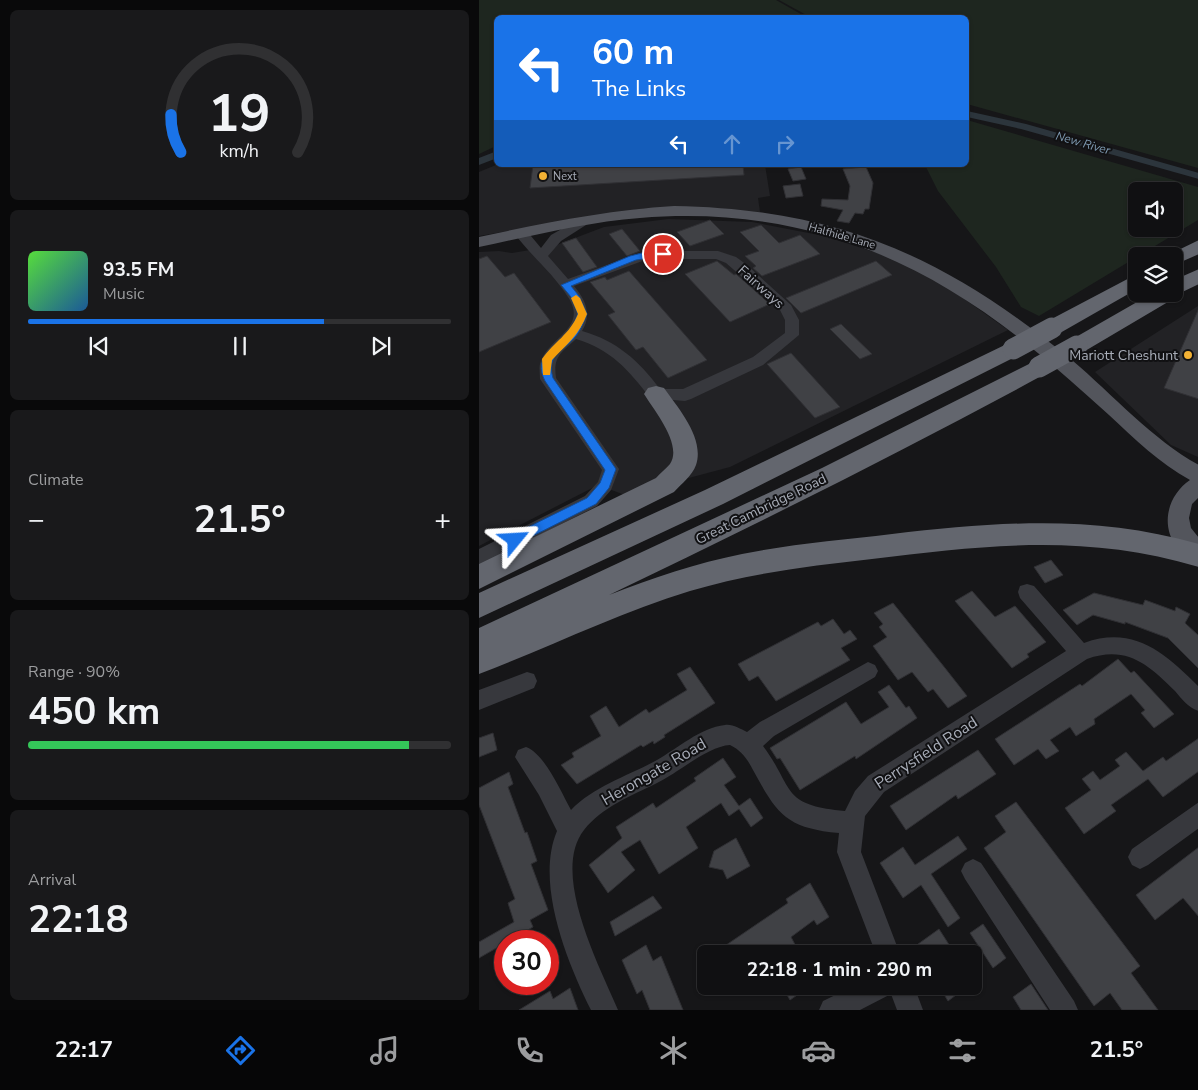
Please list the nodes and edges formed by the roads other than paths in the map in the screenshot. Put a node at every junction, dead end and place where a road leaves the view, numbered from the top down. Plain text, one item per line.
1 (581, 222) junction
2 (521, 233) junction
3 (479, 242) edge
4 (1198, 246) edge
5 (1183, 254) edge
6 (541, 257) junction
7 (1198, 275) edge
8 (1183, 284) edge
9 (565, 285) junction
10 (1128, 285) edge
11 (1152, 302) edge
12 (1052, 328) joint
13 (573, 333) junction
14 (1013, 349) joint
15 (656, 394) junction
16 (1146, 438) junction
17 (1198, 475) edge
18 (1191, 492) edge
19 (1198, 555) edge
20 (479, 558) edge
21 (479, 577) edge
22 (1027, 592) dead end
23 (479, 606) edge
24 (479, 642) edge
25 (1080, 653) junction
26 (479, 660) edge
27 (867, 671) dead end
28 (527, 680) dead end
29 (479, 700) edge
30 (1198, 702) edge
31 (747, 745) junction
32 (526, 757) dead end
33 (1198, 813) edge
34 (851, 823) junction
35 (569, 831) junction
36 (1140, 857) dead end
37 (973, 871) dead end
38 (884, 945) edge
39 (863, 995) edge
40 (904, 995) edge
41 (605, 1010) edge
42 (832, 1010) edge
43 (910, 1010) edge
44 (1065, 1010) edge

1 - 2 main road, Halfhide Lane
1 - 6 street
1 - 16 main road, Halfhide Lane
2 - 3 main road, Halfhide Lane
2 - 6 street
4 - 5 highway
6 - 9 street
7 - 8 highway
9 - 13 street
9 - 15 street, Fairways
10 - 12 highway
11 - 24 highway, Great Cambridge Road, bridge
12 - 14 highway, bridge
13 - 15 street
13 - 20 street
14 - 23 highway
15 - 21 highway
16 - 17 main road, Halfhide Lane
16 - 18 main road, Halfhide Lane
18 - 19 main road
19 - 26 highway
22 - 25 street
25 - 30 street, Perrysfield Road
25 - 34 street, Perrysfield Road
27 - 31 street
28 - 29 street
31 - 34 street
31 - 35 street, Herongate Road
32 - 35 street
33 - 36 street
34 - 38 street, Perrysfield Road
35 - 41 street, Herongate Road
37 - 44 street
39 - 42 street
40 - 43 street

